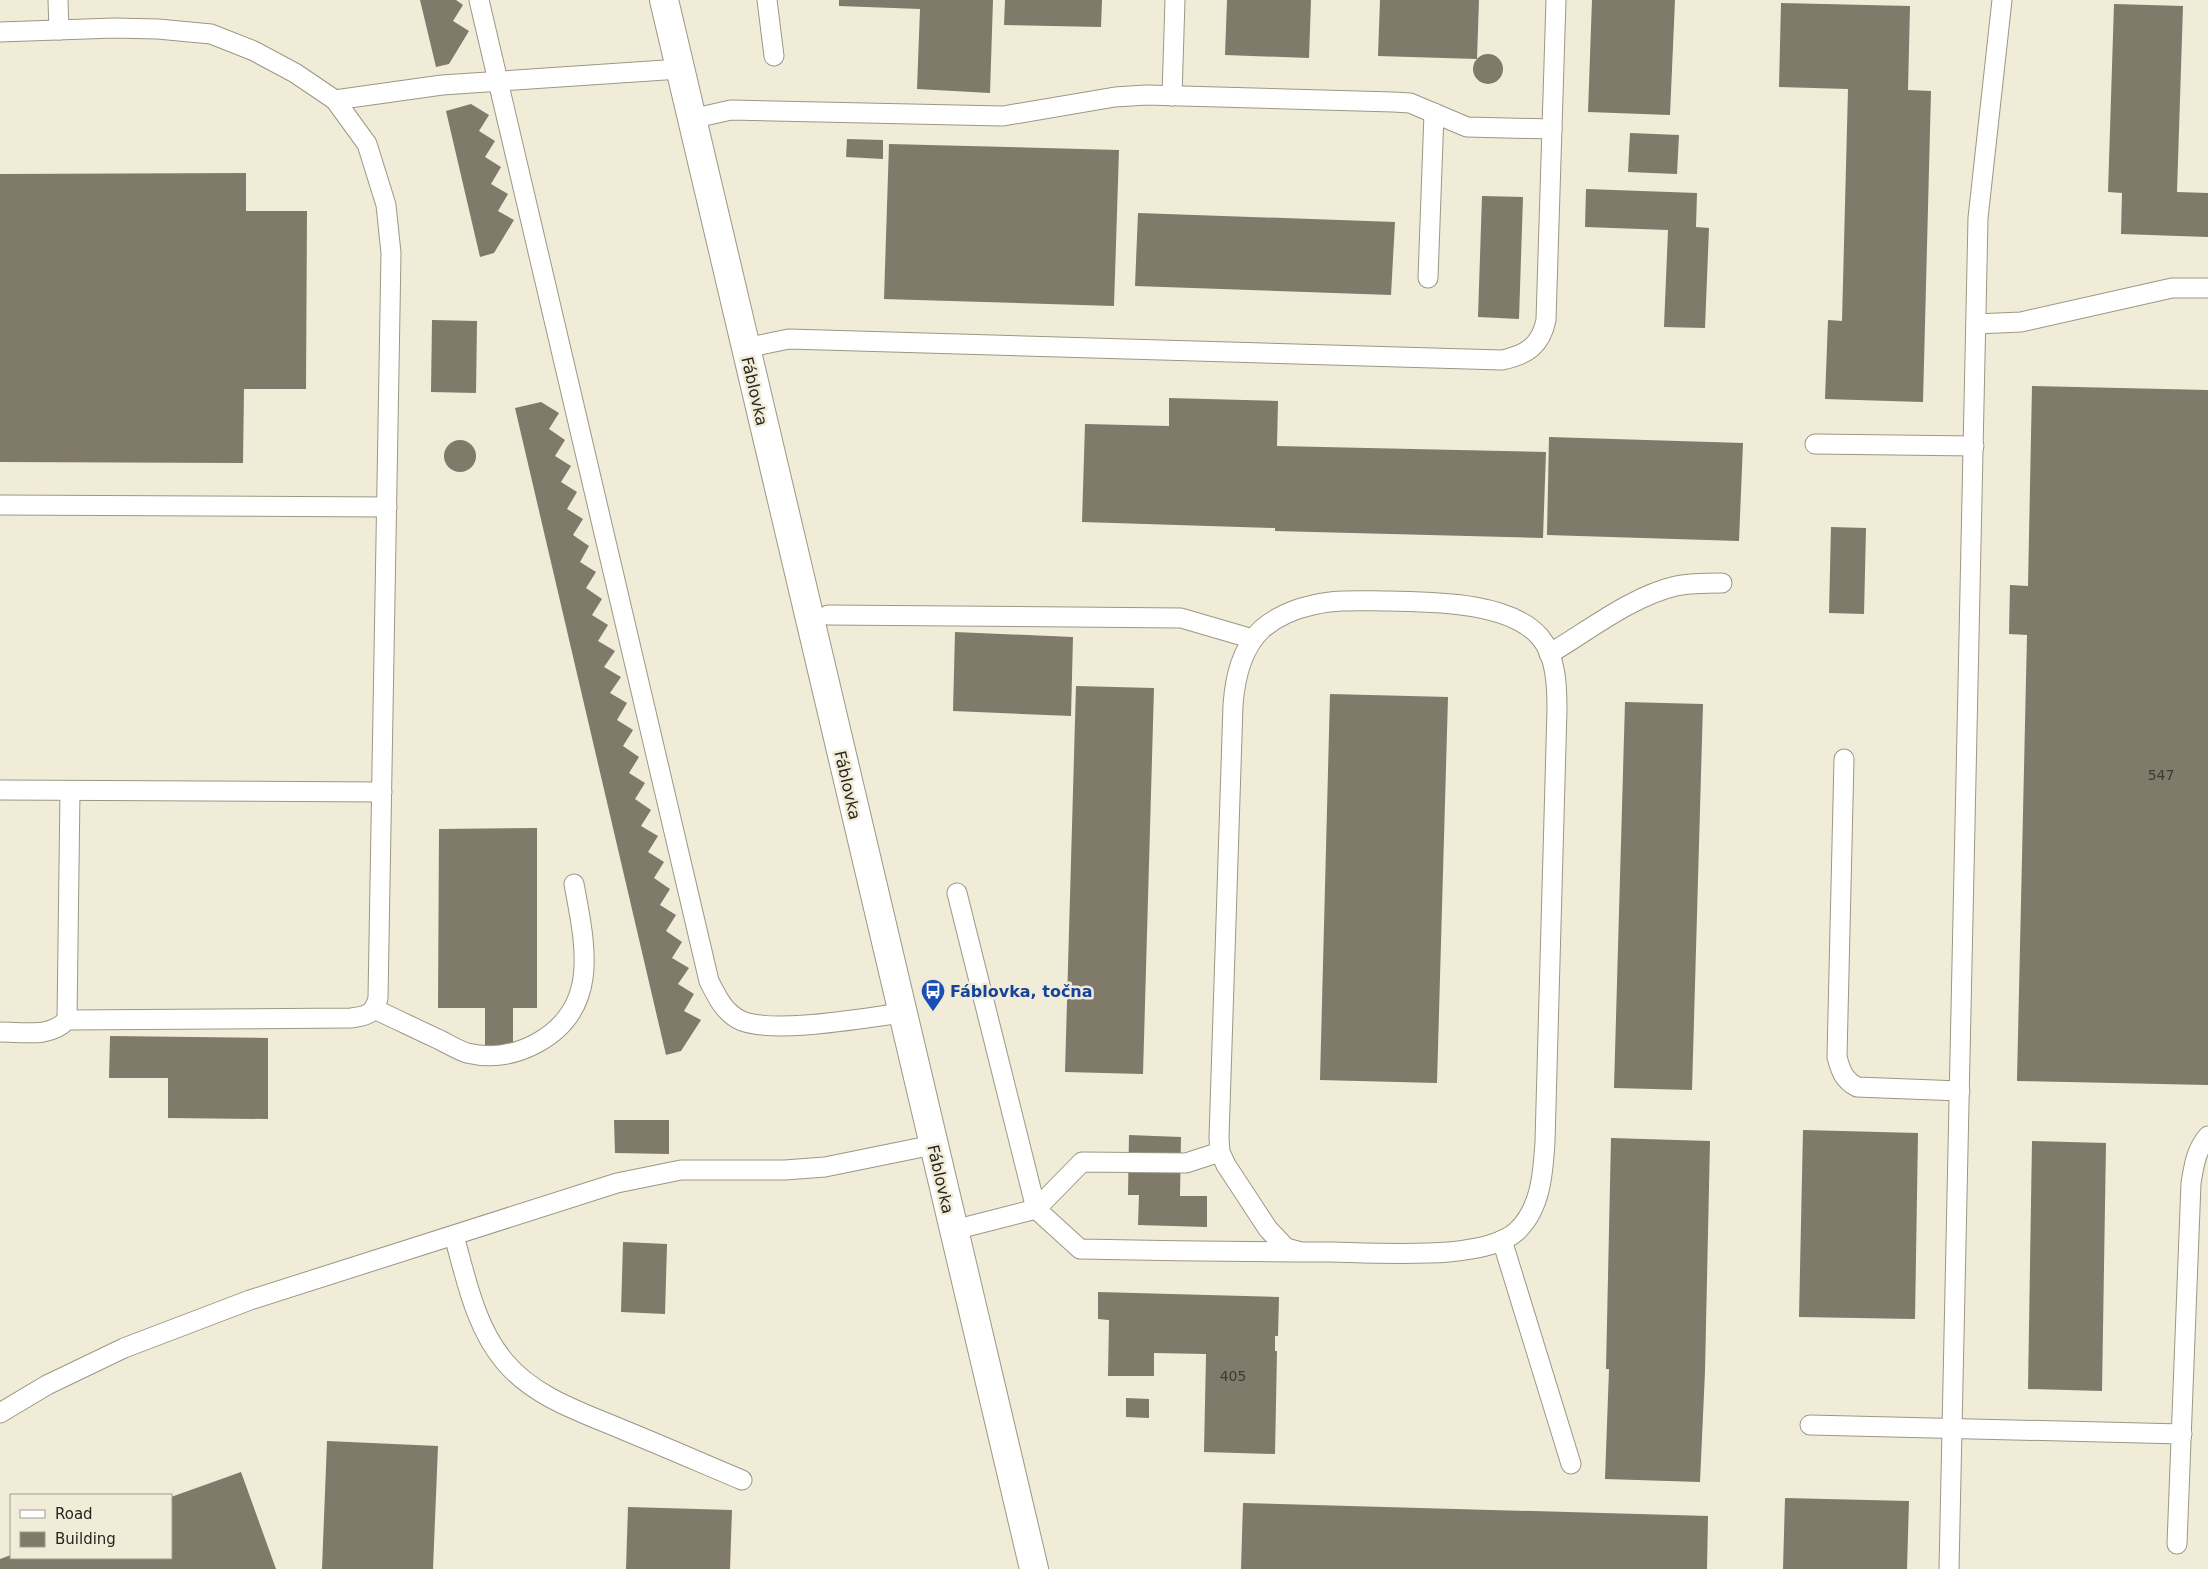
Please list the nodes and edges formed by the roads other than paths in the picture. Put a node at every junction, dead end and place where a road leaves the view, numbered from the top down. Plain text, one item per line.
1 (58, 0) edge
2 (479, 0) edge
3 (664, 0) edge
4 (767, 0) edge
5 (1175, 0) edge
6 (1556, 0) edge
7 (2002, 0) edge
8 (59, 30) junction
9 (0, 32) edge
10 (774, 56) dead end
11 (680, 69) junction
12 (498, 81) junction
13 (1172, 96) junction
14 (335, 100) junction
15 (1434, 113) junction
16 (691, 119) junction
17 (1552, 129) junction
18 (1428, 278) dead end
19 (2208, 288) edge
20 (1976, 324) junction
21 (745, 348) junction
22 (1815, 444) dead end
23 (1974, 446) junction
24 (0, 505) edge
25 (387, 507) junction
26 (1722, 583) dead end
27 (828, 615) dead end
28 (1254, 639) junction
29 (1549, 654) junction
30 (1844, 759) dead end
31 (0, 790) edge
32 (70, 790) junction
33 (382, 792) junction
34 (574, 884) dead end
35 (957, 893) dead end
36 (374, 1009) junction
37 (902, 1013) junction
38 (68, 1020) junction
39 (0, 1032) edge
40 (1960, 1091) junction
41 (2208, 1136) edge
42 (933, 1145) junction
43 (1220, 1152) junction
44 (1036, 1209) junction
45 (954, 1230) junction
46 (454, 1236) junction
47 (1502, 1240) junction
48 (1301, 1252) junction
49 (0, 1413) edge
50 (1810, 1425) dead end
51 (1953, 1429) junction
52 (2182, 1434) junction
53 (1572, 1464) dead end
54 (742, 1480) dead end
55 (2177, 1544) dead end
56 (1034, 1569) edge
57 (1949, 1569) edge

1 - 8 lane
2 - 12 lane
3 - 11 street, Fáblovka
4 - 10 lane
5 - 13 lane
6 - 17 lane
7 - 20 lane
8 - 9 lane
8 - 14 lane
11 - 12 lane
11 - 16 street, Fáblovka
12 - 14 lane
12 - 37 lane
13 - 15 lane
13 - 16 lane
14 - 25 lane
15 - 17 lane
15 - 18 lane
16 - 21 street, Fáblovka
17 - 21 lane
19 - 20 lane
20 - 23 lane
21 - 37 street, Fáblovka
22 - 23 lane
23 - 40 lane
24 - 25 lane
25 - 33 lane
26 - 29 lane
27 - 28 lane
28 - 29 lane
28 - 43 lane
29 - 47 lane
30 - 40 lane
31 - 32 lane
32 - 33 lane
32 - 38 lane
33 - 36 lane
34 - 36 lane
35 - 44 lane
36 - 38 lane
37 - 42 street, Fáblovka
38 - 39 lane
40 - 51 lane
41 - 52 lane
42 - 45 street, Fáblovka
42 - 46 lane
43 - 44 lane
43 - 48 lane
44 - 45 lane
44 - 48 lane
45 - 56 street, Fáblovka
46 - 49 lane
46 - 54 lane
47 - 48 lane
47 - 53 lane
50 - 51 lane
51 - 52 lane
51 - 57 lane
52 - 55 lane

